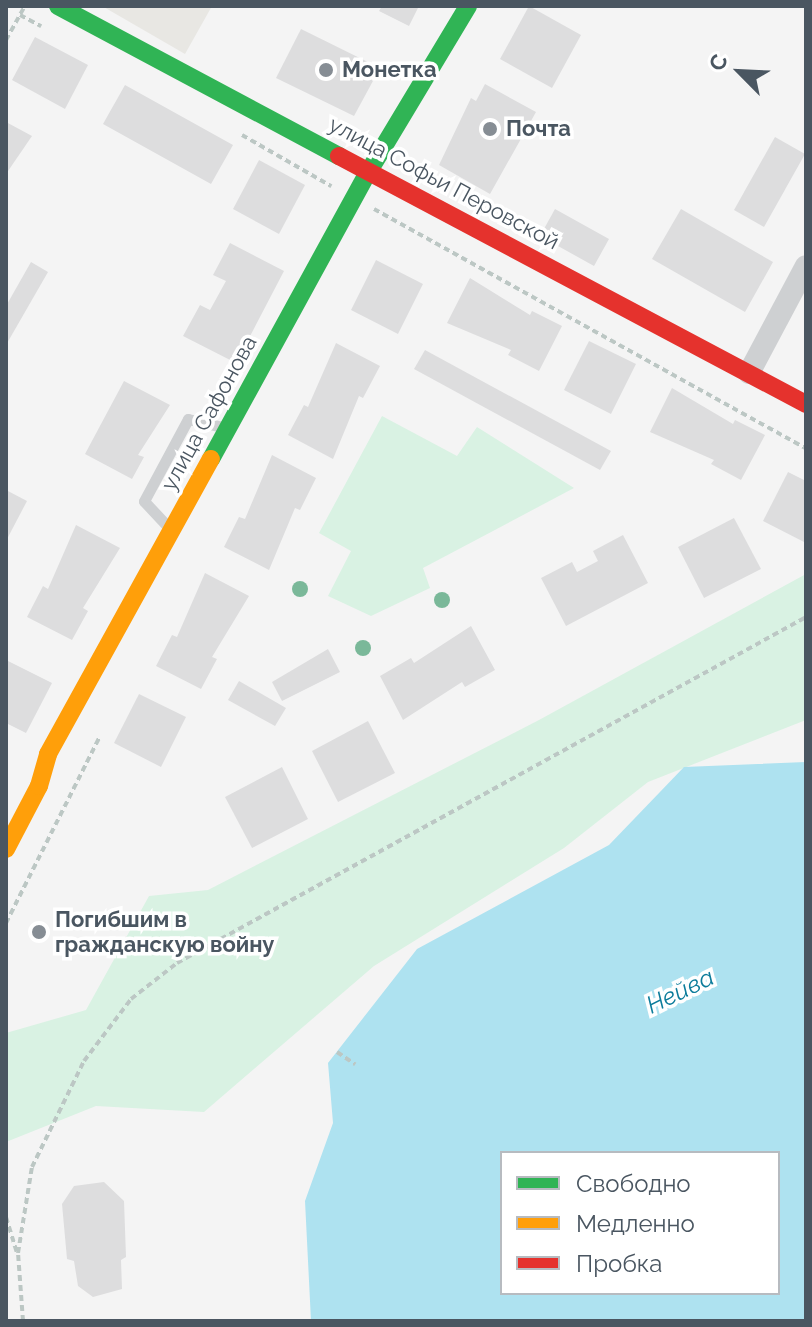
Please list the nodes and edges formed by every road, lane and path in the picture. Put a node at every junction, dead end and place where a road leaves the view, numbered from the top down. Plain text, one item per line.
1 (25, 6) edge
2 (58, 6) edge
3 (468, 6) edge
4 (6, 40) edge
5 (369, 171) junction
6 (354, 199) junction
7 (806, 266) edge
8 (749, 373) junction
9 (806, 404) edge
10 (228, 428) junction
11 (806, 448) edge
12 (172, 531) junction
13 (806, 617) edge
14 (99, 738) dead end
15 (6, 849) edge
16 (6, 923) edge
17 (337, 1052) dead end
18 (355, 1064) dead end
19 (6, 1217) edge
20 (18, 1253) junction
21 (23, 1321) edge

1 - 4 path
2 - 5 main road, улица Софьи Перовской
3 - 5 main road, улица Сафонова
5 - 6 main road, улица Сафонова
5 - 8 main road, улица Софьи Перовской
6 - 10 main road, улица Сафонова
6 - 11 path
7 - 8 street
8 - 9 main road, улица Софьи Перовской
10 - 12 main road, улица Сафонова
10 - 12 lane
12 - 15 main road, улица Сафонова
13 - 20 path
14 - 16 path
17 - 18 path
19 - 20 path
20 - 21 path

